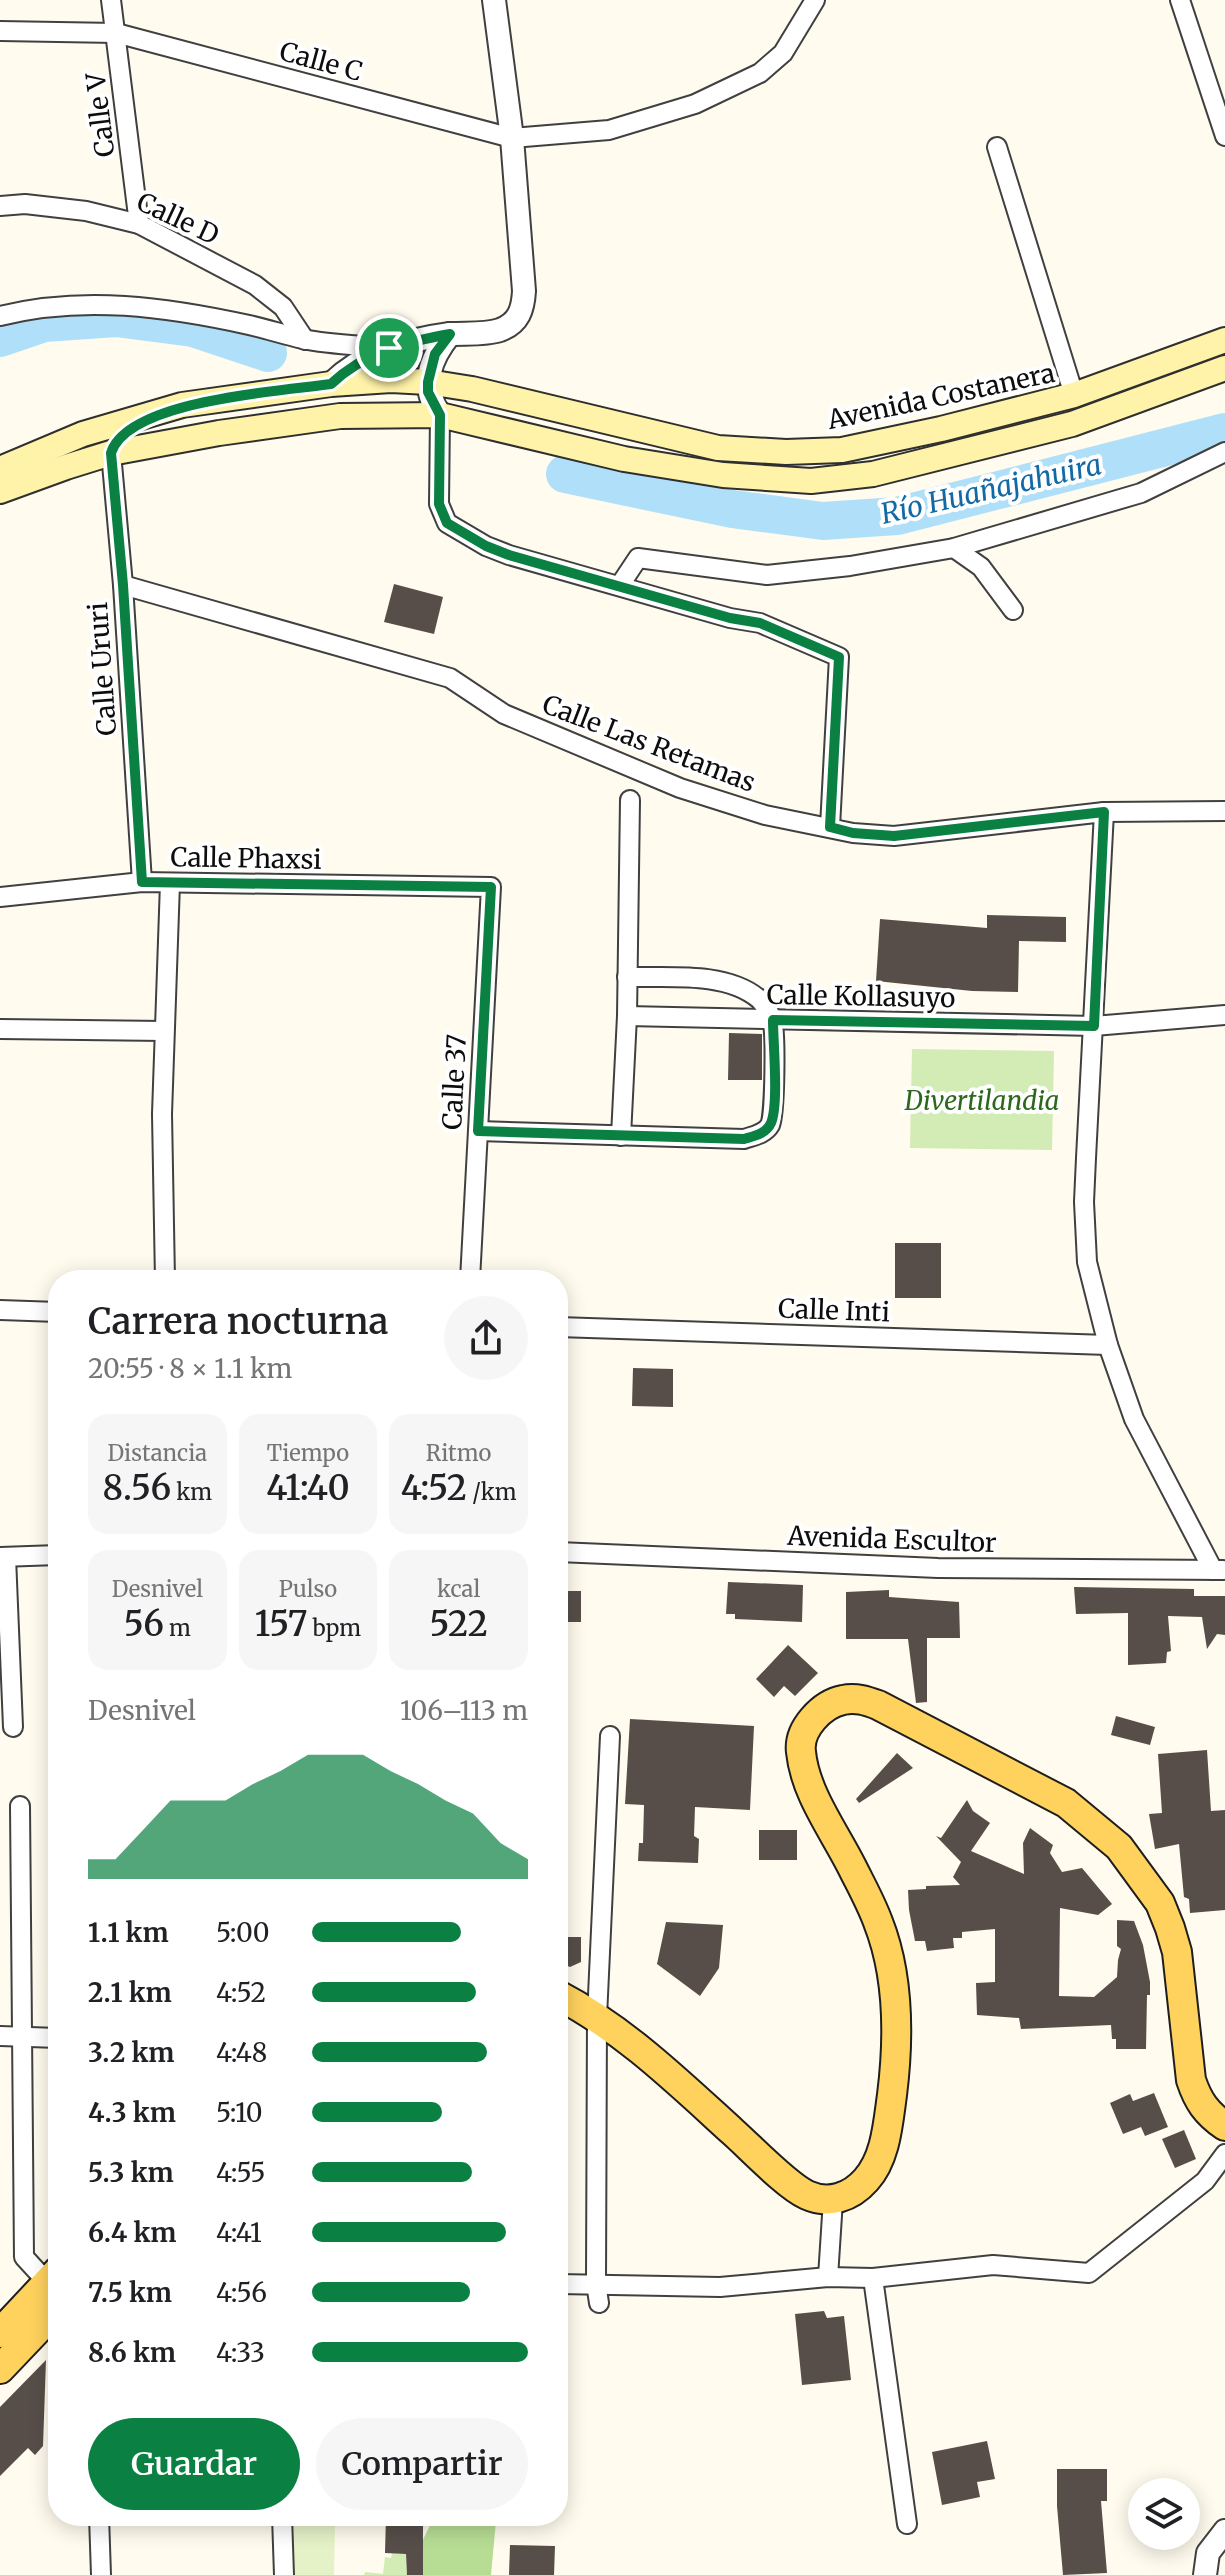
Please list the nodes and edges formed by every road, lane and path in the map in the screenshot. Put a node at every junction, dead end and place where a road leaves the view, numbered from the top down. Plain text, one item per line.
1 (111, 0) edge
2 (494, 0) edge
3 (815, 0) edge
4 (1180, 0) edge
5 (0, 31) edge
6 (116, 33) junction
7 (1225, 136) edge
8 (512, 138) junction
9 (997, 147) dead end
10 (0, 206) edge
11 (139, 224) junction
12 (0, 316) edge
13 (450, 334) junction
14 (305, 340) junction
15 (1225, 340) edge
16 (389, 348) junction
17 (1225, 368) edge
18 (428, 382) junction
19 (331, 384) junction
20 (1074, 395) junction
21 (182, 405) junction
22 (440, 415) junction
23 (1225, 452) edge
24 (111, 453) junction
25 (0, 469) edge
26 (0, 491) edge
27 (954, 548) junction
28 (123, 585) junction
29 (620, 585) junction
30 (1013, 610) dead end
31 (630, 800) dead end
32 (1225, 811) edge
33 (1104, 812) junction
34 (830, 827) junction
35 (142, 882) junction
36 (170, 883) junction
37 (491, 887) joint
38 (0, 897) edge
39 (627, 977) junction
40 (1225, 1015) edge
41 (627, 1016) junction
42 (773, 1020) junction
43 (1094, 1026) junction
44 (0, 1029) edge
45 (164, 1031) junction
46 (478, 1131) junction
47 (621, 1136) junction
48 (165, 1270) edge
49 (471, 1270) edge
50 (0, 1310) edge
51 (48, 1312) edge
52 (568, 1327) edge
53 (1108, 1345) junction
54 (568, 1552) edge
55 (48, 1555) edge
56 (3, 1557) edge
57 (1219, 1570) edge
58 (13, 1727) dead end
59 (610, 1736) dead end
60 (20, 1806) dead end
61 (568, 2001) edge
62 (597, 2017) junction
63 (0, 2036) edge
64 (21, 2037) junction
65 (48, 2038) edge
66 (1225, 2126) edge
67 (1225, 2154) edge
68 (833, 2200) junction
69 (828, 2277) junction
70 (873, 2278) junction
71 (48, 2279) edge
72 (596, 2283) junction
73 (568, 2284) edge
74 (48, 2292) edge
75 (48, 2297) edge
76 (599, 2303) dead end
77 (0, 2333) edge
78 (0, 2369) edge
79 (907, 2524) dead end
80 (99, 2526) edge
81 (282, 2526) edge
82 (1225, 2531) edge
83 (101, 2575) edge
84 (284, 2575) edge
85 (1205, 2575) edge

1 - 6 street, Calle V
2 - 8 street, Avenida Costanera
3 - 8 street, Calle C
4 - 7 street
5 - 6 street, Calle C
6 - 8 street, Calle C
6 - 11 street, Calle V
8 - 13 street, Avenida Costanera
9 - 20 street
10 - 11 street, Calle D
11 - 14 street, Calle D
12 - 14 street
13 - 16 street, Avenida Costanera
13 - 18 street
14 - 16 street
15 - 20 main road, Avenida Costanera
16 - 19 street, Avenida Costanera
17 - 22 main road
18 - 19 main road, Avenida Costanera
18 - 20 main road, Avenida Costanera
18 - 22 street
19 - 21 main road, Avenida Costanera
21 - 24 main road
21 - 25 main road, Avenida Costanera
22 - 24 main road
22 - 29 street
23 - 27 street
24 - 26 main road
24 - 28 street, Calle Ururi
27 - 29 street
27 - 30 street
28 - 34 street, Calle Las Retamas
28 - 35 street, Calle Ururi
29 - 34 street
31 - 39 street
32 - 33 street, Calle Las Retamas
33 - 34 street, Calle Las Retamas
33 - 43 street
35 - 36 street, Calle Phaxsi
35 - 38 street, Calle Phaxsi
36 - 37 street, Calle Phaxsi
36 - 45 street
37 - 46 street, Calle 37
39 - 41 street
39 - 42 street
40 - 43 street, Calle Kollasuyo
41 - 42 street, Calle Kollasuyo
41 - 47 street
42 - 43 street, Calle Kollasuyo
42 - 47 street
43 - 53 street
44 - 45 street
45 - 48 street
46 - 47 street
46 - 49 street, Calle 37
50 - 51 street
52 - 53 street, Calle Inti
53 - 57 street
54 - 57 street, Avenida Escultor
55 - 56 street
56 - 58 street
59 - 62 street
60 - 64 street
61 - 62 main road
62 - 68 main road
62 - 72 street
63 - 64 street
64 - 65 street
64 - 71 street
66 - 68 main road
67 - 70 street
68 - 69 street
69 - 70 street
69 - 72 street
70 - 79 street
72 - 73 street
72 - 76 street
74 - 77 main road
75 - 78 main road
80 - 83 street
81 - 84 street
82 - 85 street

